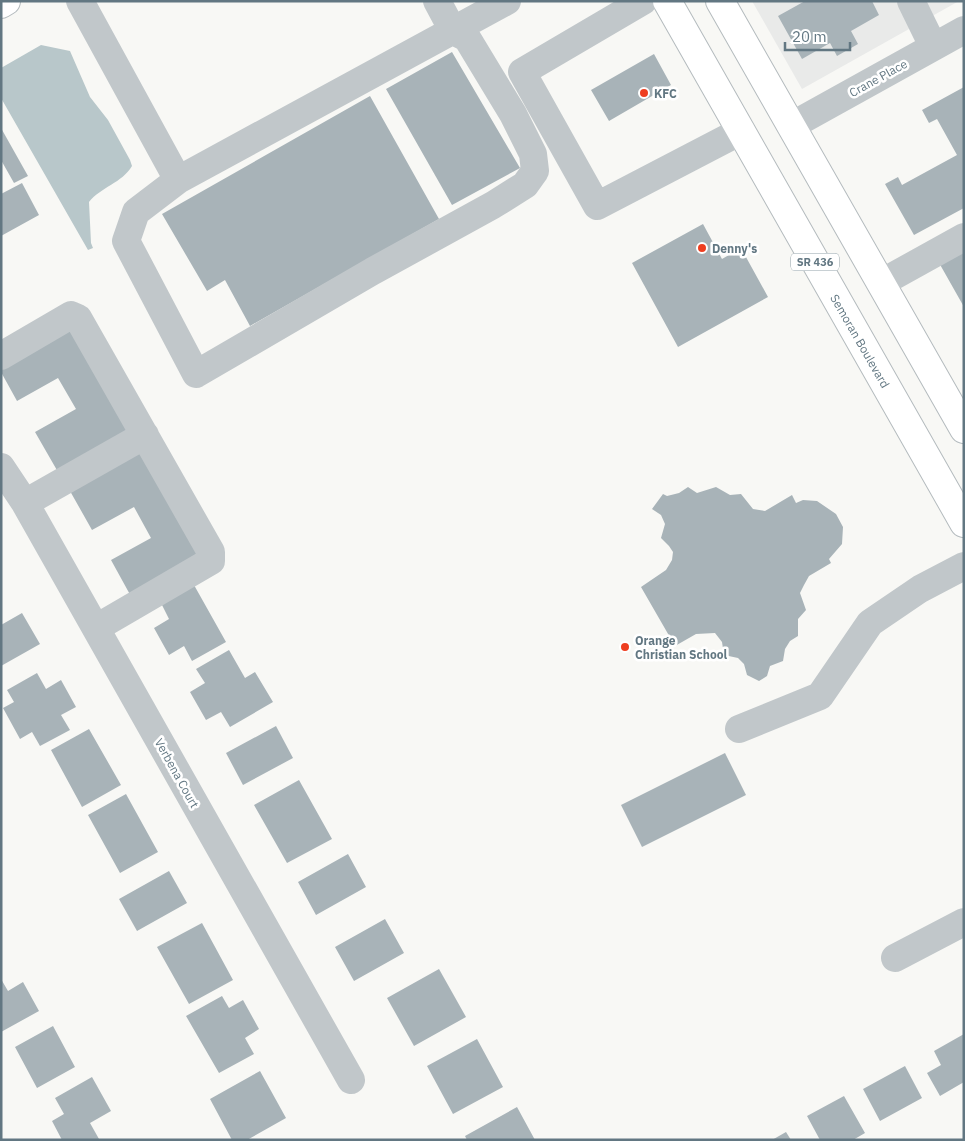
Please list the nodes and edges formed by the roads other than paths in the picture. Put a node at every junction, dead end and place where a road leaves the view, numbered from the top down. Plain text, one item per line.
1 (6, 1) edge
2 (80, 1) edge
3 (437, 1) edge
4 (507, 1) edge
5 (643, 1) edge
6 (667, 1) edge
7 (720, 1) edge
8 (911, 1) edge
9 (1, 4) edge
10 (453, 31) junction
11 (962, 34) edge
12 (933, 46) junction
13 (791, 126) junction
14 (741, 130) junction
15 (178, 180) junction
16 (964, 237) edge
17 (881, 283) junction
18 (1, 356) edge
19 (964, 429) edge
20 (145, 435) junction
21 (1, 467) edge
22 (25, 503) junction
23 (964, 523) edge
24 (964, 566) edge
25 (96, 628) junction
26 (739, 729) dead end
27 (964, 922) edge
28 (895, 958) dead end
29 (351, 1080) dead end

1 - 9 main road
2 - 15 street
3 - 10 street
4 - 10 street
5 - 14 street
6 - 14 main road, Semoran Boulevard / SR 436
7 - 13 main road
8 - 12 street
10 - 15 street
10 - 15 street
11 - 12 street, Crane Place
12 - 13 street, Crane Place
13 - 17 main road
14 - 23 main road, Semoran Boulevard / SR 436
16 - 17 street
17 - 19 main road
18 - 20 street
20 - 22 street
20 - 25 street
21 - 22 street, Verbena Court
22 - 25 street, Verbena Court
24 - 26 street
25 - 29 street, Verbena Court
27 - 28 street

